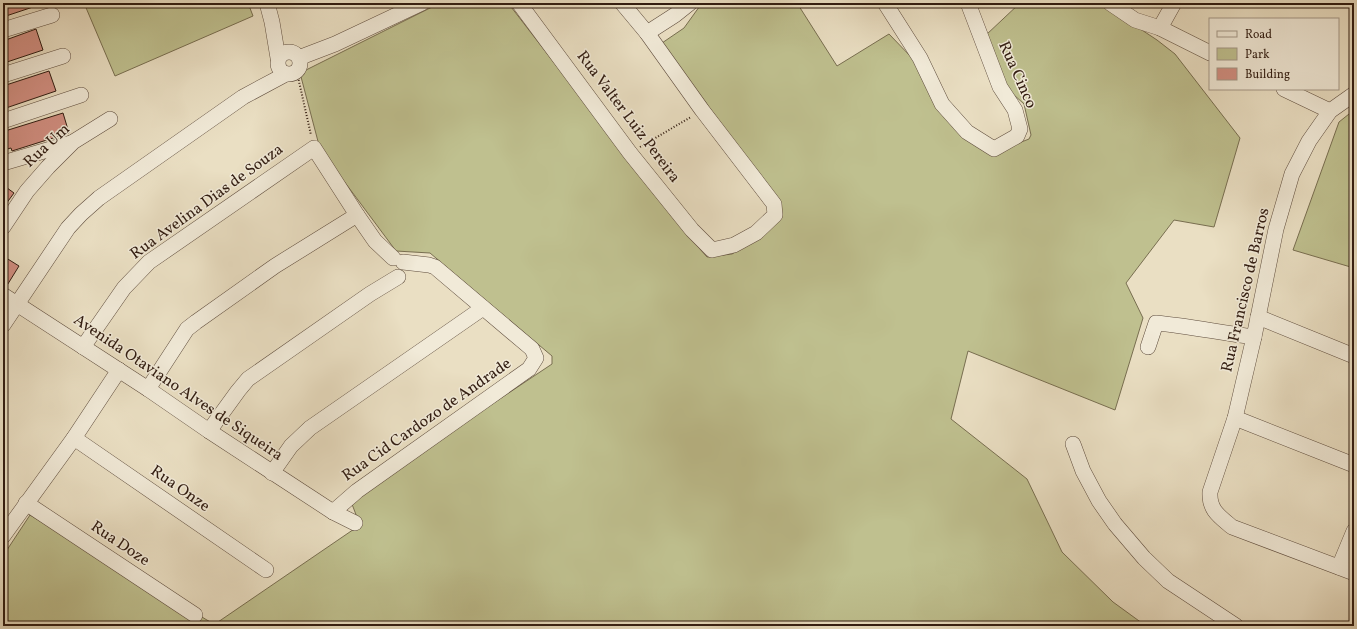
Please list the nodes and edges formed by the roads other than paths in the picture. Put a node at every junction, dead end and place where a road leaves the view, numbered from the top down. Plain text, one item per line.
1 (267, 3) edge
2 (422, 3) edge
3 (519, 3) edge
4 (622, 3) edge
5 (690, 3) edge
6 (885, 3) edge
7 (968, 3) edge
8 (1110, 3) edge
9 (1174, 3) edge
10 (52, 15) dead end
11 (1160, 28) junction
12 (3, 30) edge
13 (647, 33) junction
14 (1209, 52) edge
15 (63, 56) dead end
16 (288, 63) junction
17 (3, 75) edge
18 (1286, 90) edge
19 (1354, 94) edge
20 (81, 95) dead end
21 (1330, 111) junction
22 (110, 119) dead end
23 (3, 121) edge
24 (73, 142) junction
25 (3, 164) edge
26 (357, 215) junction
27 (3, 227) edge
28 (395, 268) junction
29 (3, 295) edge
30 (17, 304) junction
31 (483, 308) junction
32 (1258, 317) junction
33 (3, 325) edge
34 (1254, 337) junction
35 (83, 347) junction
36 (1148, 347) dead end
37 (1354, 356) edge
38 (119, 370) junction
39 (148, 389) junction
40 (1235, 418) junction
41 (209, 431) junction
42 (74, 438) junction
43 (1073, 444) dead end
44 (1354, 465) edge
45 (272, 473) junction
46 (26, 503) junction
47 (333, 512) junction
48 (355, 523) dead end
49 (1354, 531) edge
50 (3, 536) edge
51 (1339, 567) junction
52 (266, 570) dead end
53 (1354, 573) edge
54 (195, 614) dead end
55 (1236, 626) edge

1 - 16 street
2 - 16 street
3 - 13 street, Rua Valter Luiz Pereira
4 - 13 street
5 - 13 street
6 - 7 street, Rua Cinco
8 - 11 street
9 - 11 street
10 - 12 street
11 - 14 street
15 - 17 street
16 - 30 street
18 - 21 street
19 - 21 street, Rua Francisco de Barros
20 - 23 street
21 - 32 street, Rua Francisco de Barros
22 - 24 street, Rua Um
24 - 25 street
24 - 27 street, Rua Um
26 - 28 street
26 - 35 street, Rua Avelina Dias de Souza
26 - 39 street
28 - 31 street
28 - 41 street
29 - 30 street, Avenida Otaviano Alves de Siqueira
30 - 33 street
30 - 35 street, Avenida Otaviano Alves de Siqueira
31 - 45 street
31 - 47 street, Rua Cid Cardozo de Andrade
32 - 34 street, Rua Francisco de Barros
32 - 37 street
34 - 36 street
34 - 40 street, Rua Francisco de Barros
35 - 38 street, Avenida Otaviano Alves de Siqueira
38 - 39 street, Avenida Otaviano Alves de Siqueira
38 - 42 street
39 - 41 street, Avenida Otaviano Alves de Siqueira
40 - 44 street
40 - 51 street, Rua Francisco de Barros
41 - 45 street, Avenida Otaviano Alves de Siqueira
42 - 46 street
42 - 52 street, Rua Onze
43 - 55 street
45 - 47 street, Avenida Otaviano Alves de Siqueira
46 - 50 street
46 - 54 street, Rua Doze
47 - 48 street, Avenida Otaviano Alves de Siqueira
49 - 51 street
51 - 53 street

